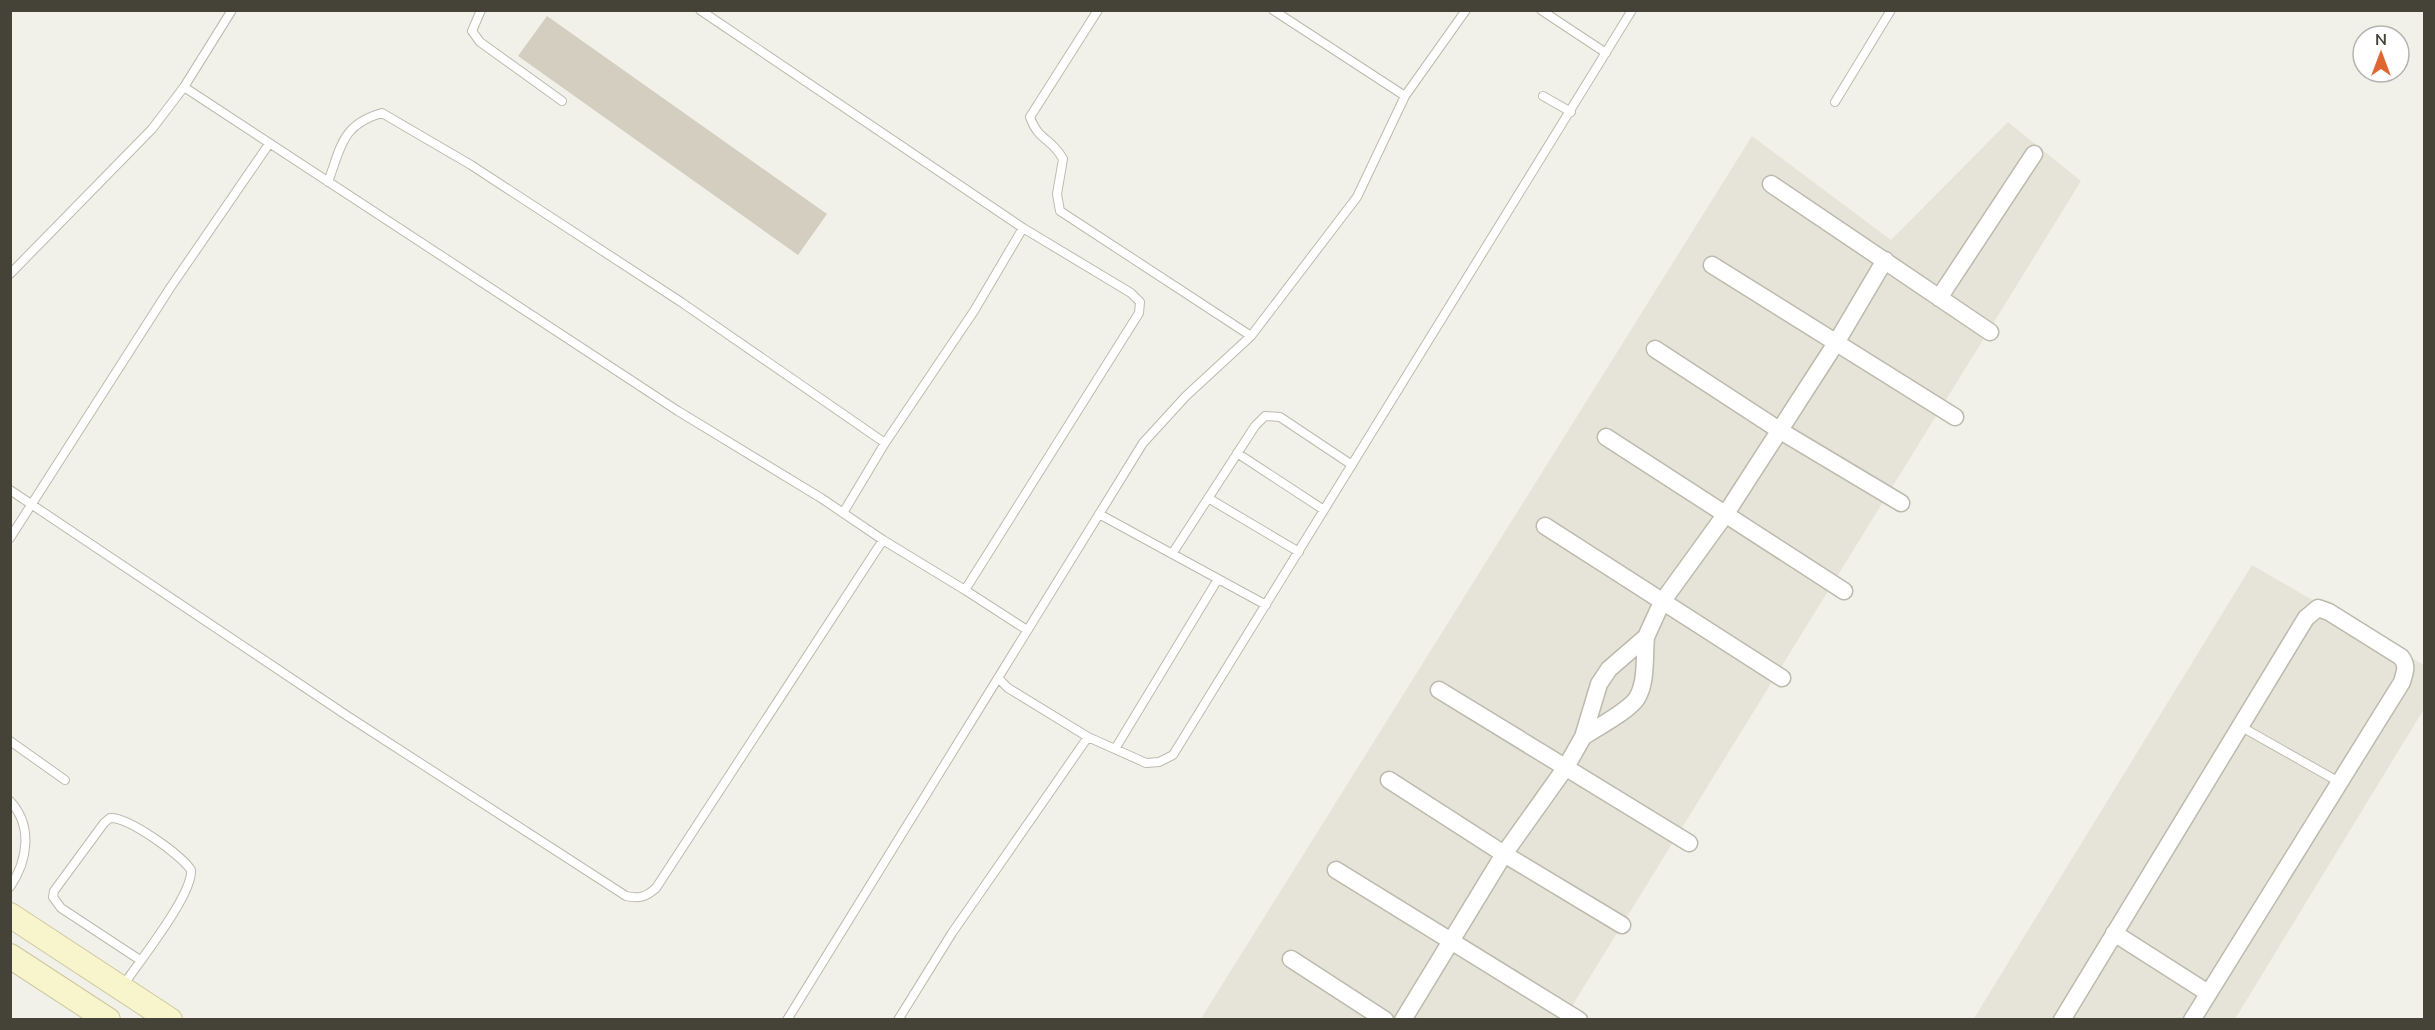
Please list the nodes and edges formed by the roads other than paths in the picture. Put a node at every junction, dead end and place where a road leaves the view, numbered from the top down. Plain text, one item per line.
1 (232, 10) edge
2 (481, 10) edge
3 (700, 10) edge
4 (1098, 10) edge
5 (1273, 10) edge
6 (1466, 10) edge
7 (1541, 10) edge
8 (1632, 10) edge
9 (1891, 10) edge
10 (1606, 53) junction
11 (184, 87) junction
12 (1406, 96) junction
13 (1543, 96) dead end
14 (562, 101) dead end
15 (1835, 102) dead end
16 (1571, 112) junction
17 (269, 144) junction
18 (2034, 154) dead end
19 (328, 182) junction
20 (1771, 184) dead end
21 (1023, 228) junction
22 (1885, 260) junction
23 (1712, 265) dead end
24 (10, 274) edge
25 (1939, 298) junction
26 (1990, 332) dead end
27 (1251, 336) junction
28 (1836, 343) junction
29 (1655, 349) dead end
30 (1954, 417) dead end
31 (1779, 430) junction
32 (1606, 437) dead end
33 (885, 443) junction
34 (1237, 453) junction
35 (1352, 465) junction
36 (10, 490) edge
37 (1208, 498) junction
38 (1901, 503) dead end
39 (33, 505) junction
40 (1324, 510) junction
41 (843, 513) junction
42 (1099, 514) junction
43 (1725, 515) junction
44 (1545, 526) dead end
45 (10, 538) edge
46 (882, 540) junction
47 (1299, 552) junction
48 (1172, 554) junction
49 (1218, 579) junction
50 (965, 590) junction
51 (1844, 591) dead end
52 (1662, 602) junction
53 (1266, 605) junction
54 (1027, 630) junction
55 (1646, 637) junction
56 (998, 678) junction
57 (1782, 678) dead end
58 (1439, 690) dead end
59 (2240, 726) junction
60 (1088, 737) junction
61 (1582, 737) junction
62 (10, 741) edge
63 (1115, 749) junction
64 (1566, 767) junction
65 (65, 780) dead end
66 (1389, 780) dead end
67 (2339, 782) junction
68 (10, 801) edge
69 (1689, 843) dead end
70 (1504, 854) junction
71 (1336, 870) dead end
72 (10, 887) edge
73 (10, 915) edge
74 (1622, 925) dead end
75 (2114, 933) junction
76 (1451, 940) junction
77 (10, 956) edge
78 (1291, 959) dead end
79 (140, 960) junction
80 (122, 987) junction
81 (2208, 993) junction
82 (108, 1020) edge
83 (170, 1020) edge
84 (787, 1020) edge
85 (898, 1020) edge
86 (1385, 1020) edge
87 (1403, 1020) edge
88 (1579, 1020) edge
89 (2062, 1020) edge
90 (2192, 1020) edge

1 - 11 lane
2 - 14 lane
3 - 21 lane
4 - 27 lane
5 - 12 lane
6 - 12 lane
7 - 10 lane
8 - 10 lane
9 - 15 lane
10 - 16 lane
11 - 17 lane
11 - 24 lane
12 - 27 lane
13 - 16 lane
16 - 35 lane
17 - 19 lane
17 - 39 lane
18 - 25 street
19 - 33 lane
19 - 41 lane
20 - 22 street
21 - 33 lane
21 - 50 lane
22 - 25 street
22 - 28 street
23 - 28 street
25 - 26 street
27 - 42 lane
28 - 30 street
28 - 31 street
29 - 31 street
31 - 38 street
31 - 43 street
32 - 43 street
33 - 41 lane
34 - 35 lane
34 - 37 lane
34 - 40 lane
35 - 40 lane
36 - 39 lane
37 - 47 lane
37 - 48 lane
39 - 45 lane
39 - 46 lane
40 - 47 lane
41 - 46 lane
42 - 48 lane
42 - 54 lane
43 - 51 street
43 - 52 street
44 - 52 street
46 - 50 lane
47 - 53 lane
48 - 49 lane
49 - 53 lane
49 - 63 lane
50 - 54 lane
52 - 55 street
52 - 57 street
53 - 63 lane
54 - 56 lane
55 - 61 street
55 - 61 street
56 - 60 lane
56 - 84 lane
58 - 64 street
59 - 67 lane
59 - 67 street
59 - 75 street
60 - 63 lane
60 - 85 lane
61 - 64 street
62 - 65 lane
64 - 69 street
64 - 70 street
66 - 70 street
67 - 81 street
68 - 72 lane
70 - 74 street
70 - 76 street
71 - 76 street
73 - 80 main road
75 - 81 street
75 - 89 street
76 - 87 street
76 - 88 street
77 - 82 main road
78 - 86 street
79 - 79 lane
79 - 80 lane
80 - 83 main road
81 - 90 street

